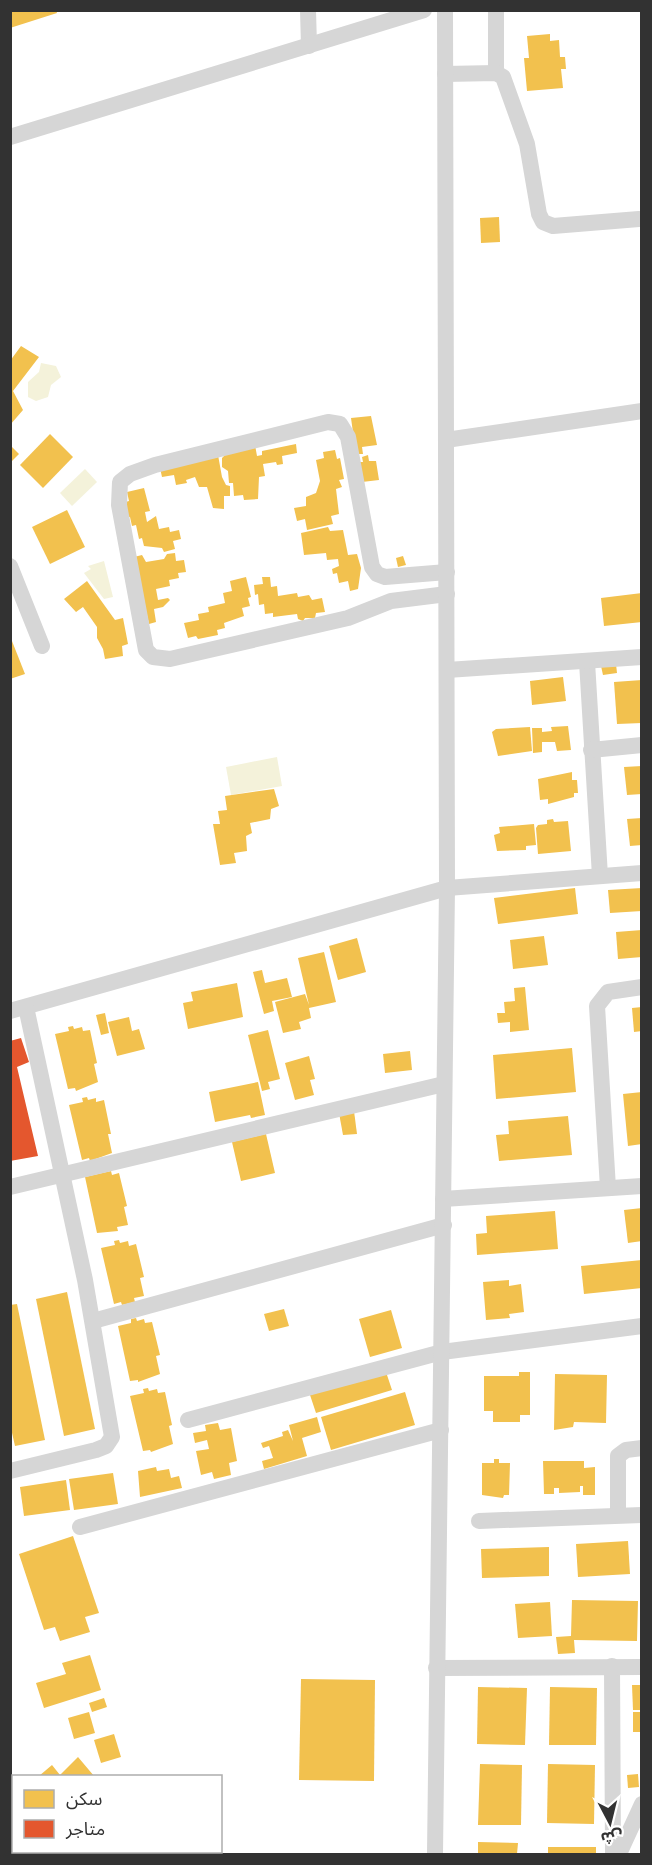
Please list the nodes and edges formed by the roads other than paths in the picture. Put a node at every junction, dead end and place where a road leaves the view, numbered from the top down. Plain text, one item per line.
1 (308, 10) edge
2 (424, 10) edge
3 (445, 10) edge
4 (496, 10) edge
5 (309, 46) junction
6 (496, 73) junction
7 (445, 74) junction
8 (10, 137) edge
9 (639, 219) dead end
10 (642, 411) edge
11 (446, 440) junction
12 (10, 566) edge
13 (447, 572) junction
14 (447, 594) junction
15 (42, 646) dead end
16 (642, 657) edge
17 (587, 662) junction
18 (447, 670) junction
19 (642, 745) edge
20 (591, 750) junction
21 (642, 873) edge
22 (600, 876) junction
23 (447, 888) junction
24 (642, 987) edge
25 (18, 1009) edge
26 (444, 1084) junction
27 (62, 1174) junction
28 (642, 1186) edge
29 (10, 1187) edge
30 (608, 1188) junction
31 (443, 1198) junction
32 (444, 1225) junction
33 (93, 1321) junction
34 (642, 1326) edge
35 (442, 1352) junction
36 (188, 1420) dead end
37 (441, 1430) junction
38 (642, 1448) edge
39 (10, 1471) edge
40 (618, 1515) junction
41 (642, 1515) edge
42 (479, 1521) dead end
43 (80, 1527) dead end
44 (612, 1666) junction
45 (642, 1667) edge
46 (436, 1668) junction
47 (642, 1804) edge
48 (435, 1854) edge
49 (614, 1854) edge
50 (619, 1854) edge

1 - 5 street
2 - 5 street
3 - 7 street
4 - 6 street
5 - 8 street
6 - 7 street
6 - 9 street
7 - 11 street
10 - 11 street
11 - 13 street
12 - 15 street
13 - 14 street
13 - 14 street
14 - 18 street
16 - 17 street
17 - 18 street
17 - 20 street
18 - 23 street
19 - 20 street
20 - 22 street
21 - 22 street
22 - 23 street
23 - 25 street
23 - 26 street
24 - 30 street
25 - 27 street
26 - 27 street
26 - 31 street
27 - 29 street
27 - 33 street
28 - 30 street
30 - 31 street
31 - 32 street
32 - 33 street
32 - 35 street
33 - 39 street
34 - 35 street
35 - 36 street
35 - 37 street
37 - 43 street
37 - 46 street
38 - 40 street
40 - 41 street
40 - 42 street
44 - 45 street
44 - 46 street
44 - 49 street
46 - 48 street
47 - 50 street

